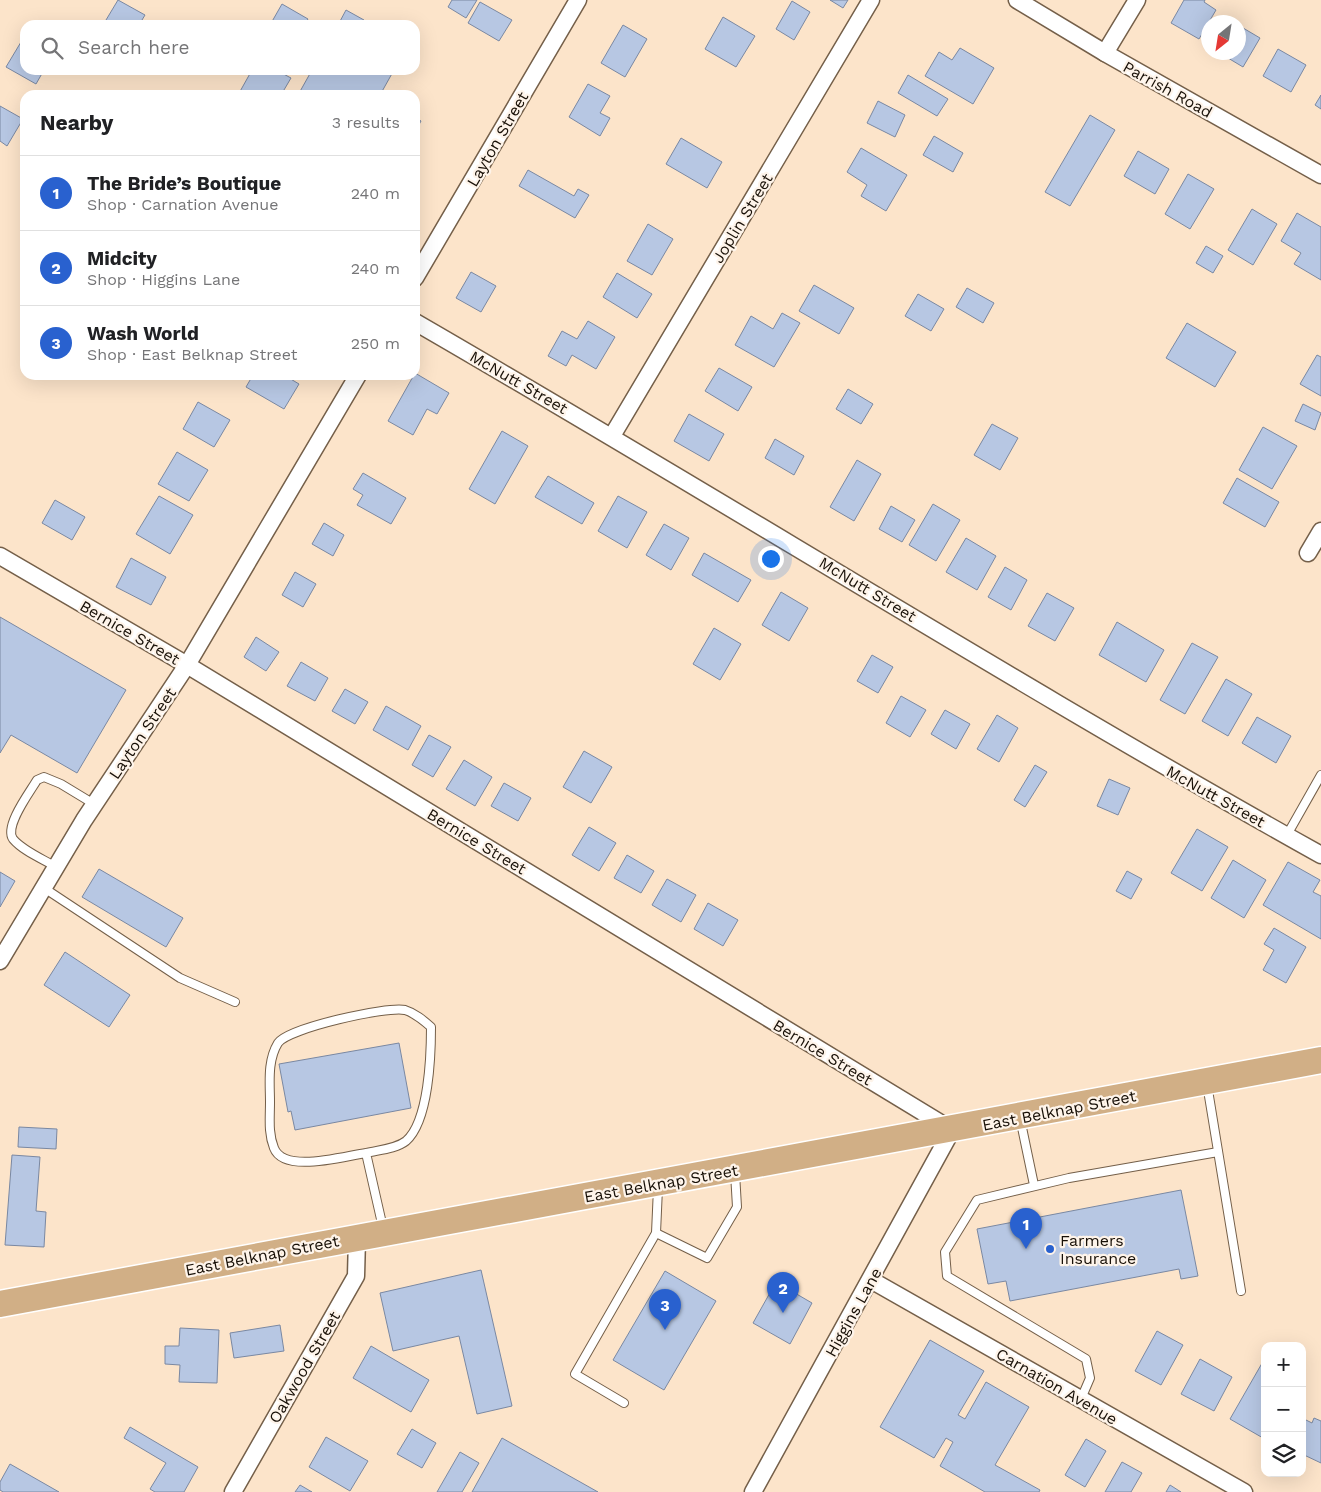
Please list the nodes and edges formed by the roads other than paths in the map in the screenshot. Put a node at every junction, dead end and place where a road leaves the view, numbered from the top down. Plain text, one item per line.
1 (578, 0) edge
2 (871, 0) edge
3 (1017, 0) edge
4 (1137, 0) edge
5 (1105, 54) junction
6 (1321, 175) edge
7 (420, 269) edge
8 (420, 325) edge
9 (355, 380) edge
10 (612, 436) junction
11 (1321, 531) edge
12 (1308, 553) dead end
13 (0, 556) edge
14 (187, 665) junction
15 (1321, 775) edge
16 (94, 804) junction
17 (1287, 836) junction
18 (1321, 855) edge
19 (56, 867) junction
20 (44, 888) junction
21 (0, 960) edge
22 (235, 1002) dead end
23 (1321, 1060) edge
24 (1207, 1082) junction
25 (1020, 1117) junction
26 (952, 1130) junction
27 (1218, 1152) junction
28 (366, 1153) junction
29 (734, 1170) junction
30 (658, 1183) junction
31 (1034, 1185) junction
32 (656, 1232) junction
33 (384, 1233) junction
34 (357, 1238) junction
35 (871, 1280) junction
36 (1241, 1291) dead end
37 (0, 1304) edge
38 (1081, 1399) junction
39 (624, 1403) dead end
40 (232, 1492) edge
41 (753, 1492) edge
42 (1244, 1492) edge

1 - 7 street, Layton Street
2 - 10 street, Joplin Street
3 - 5 street, Parrish Road
4 - 5 street
5 - 6 street, Parrish Road
8 - 10 street, McNutt Street
9 - 14 street, Layton Street
10 - 17 street, McNutt Street
11 - 12 street
13 - 14 street, Bernice Street
14 - 16 street, Layton Street
14 - 26 street, Bernice Street
15 - 17 lane
16 - 19 street, Layton Street
16 - 19 lane
17 - 18 street, McNutt Street
19 - 20 street, Layton Street
20 - 21 street, Layton Street
20 - 22 lane
23 - 24 main road, East Belknap Street
24 - 25 main road, East Belknap Street
24 - 27 lane
25 - 26 main road, East Belknap Street
25 - 31 lane
26 - 29 main road, East Belknap Street
26 - 35 street, Higgins Lane
27 - 31 lane
27 - 36 lane
28 - 28 lane
28 - 33 lane
29 - 30 main road, East Belknap Street
29 - 32 lane
30 - 32 lane
30 - 33 main road, East Belknap Street
31 - 38 lane
32 - 39 lane
33 - 34 main road, East Belknap Street
34 - 37 main road, East Belknap Street
34 - 40 street, Oakwood Street
35 - 38 street, Carnation Avenue
35 - 41 street, Higgins Lane
38 - 42 street, Carnation Avenue

